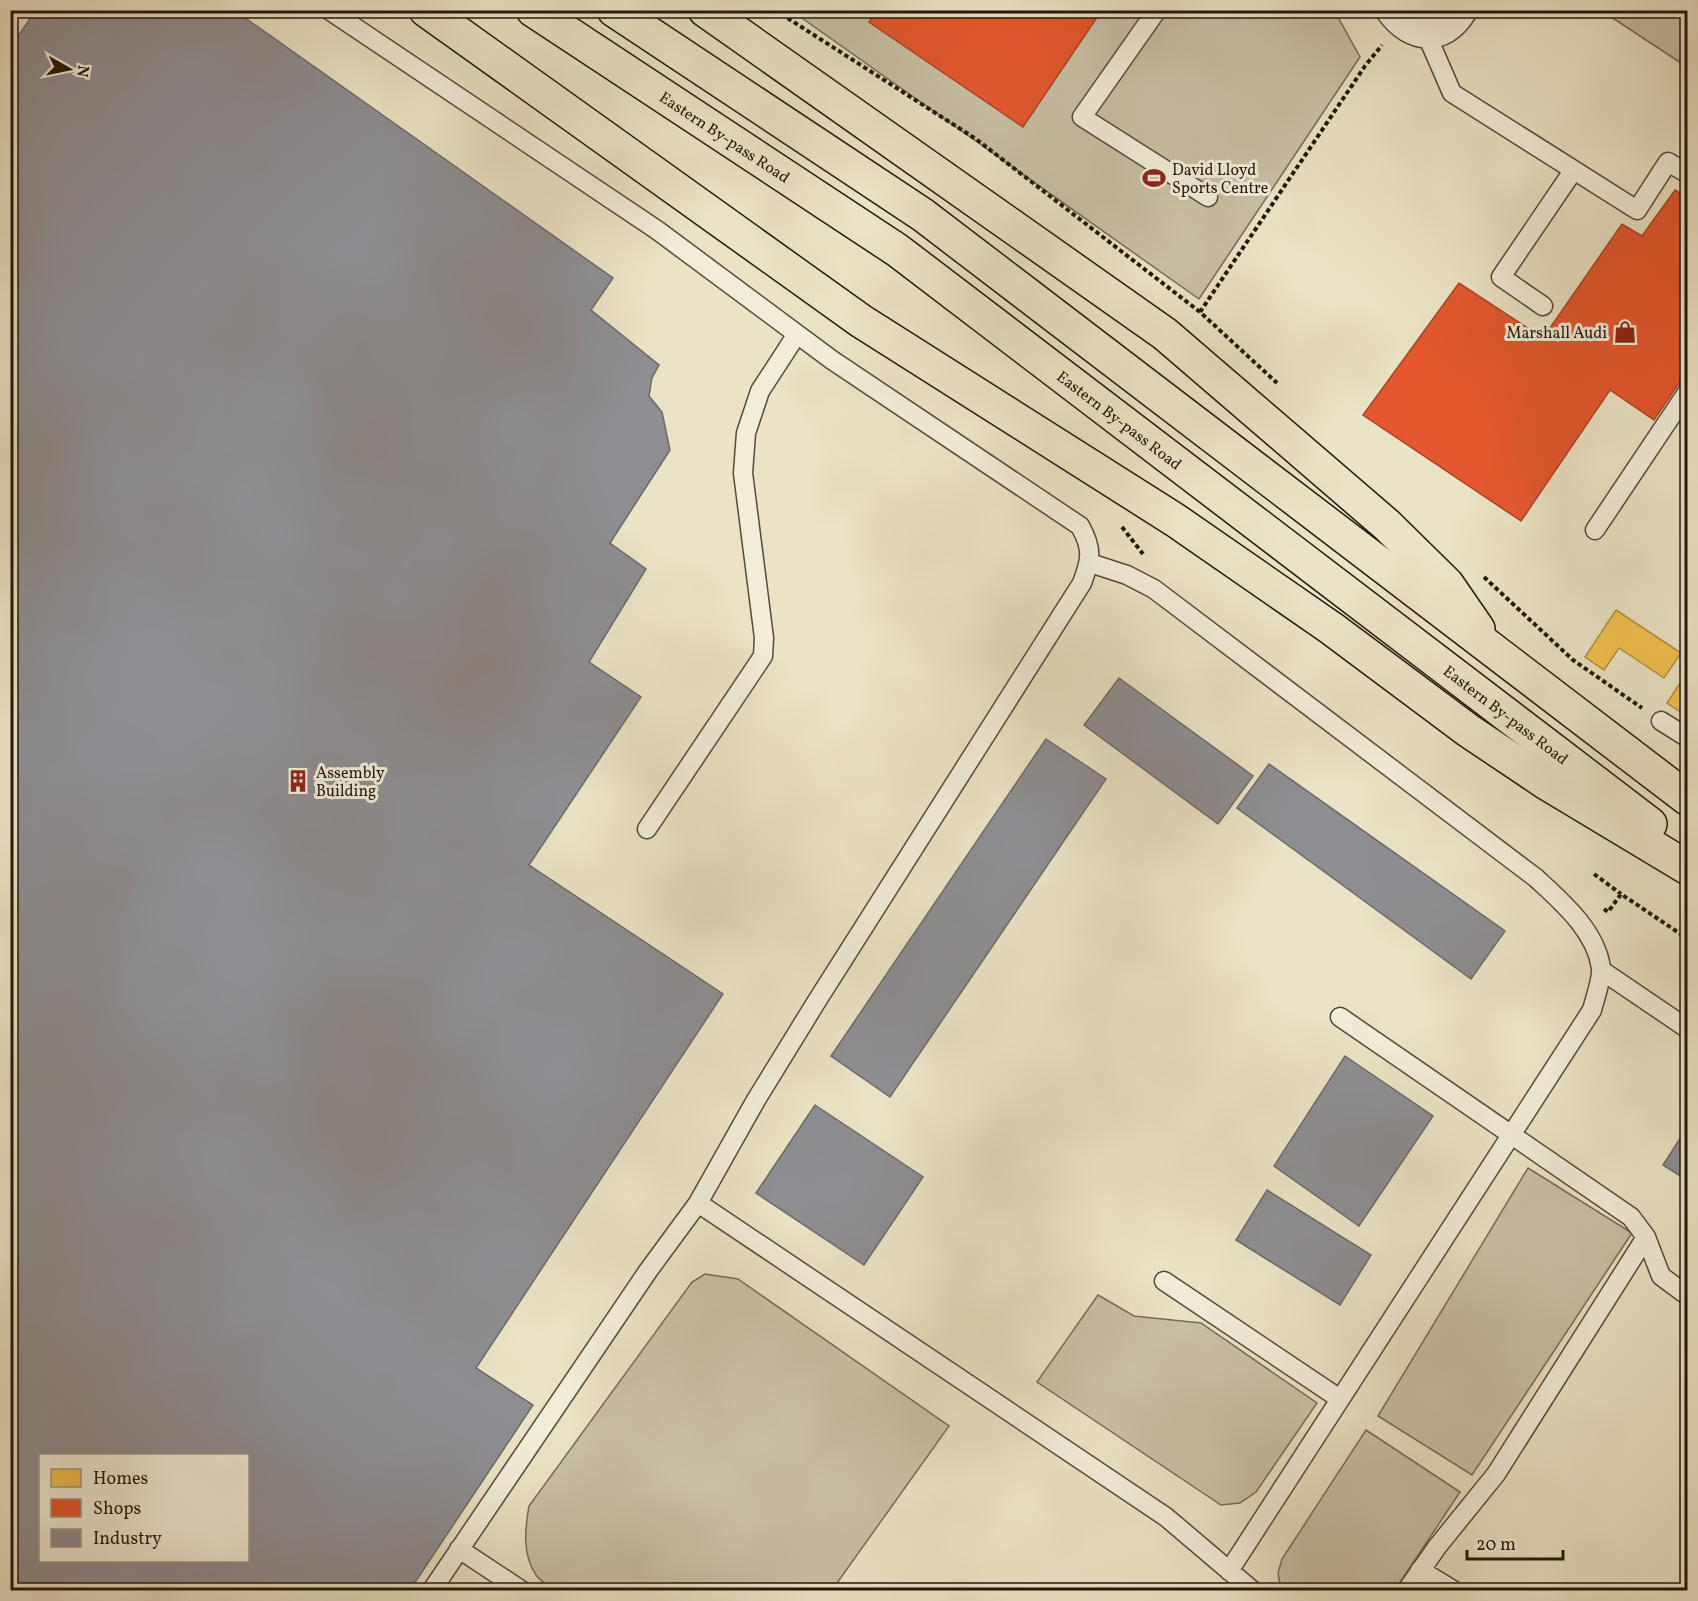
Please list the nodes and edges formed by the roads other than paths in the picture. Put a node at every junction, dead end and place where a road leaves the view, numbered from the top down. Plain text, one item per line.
1 (329, 10) edge
2 (426, 10) edge
3 (533, 10) edge
4 (614, 10) edge
5 (705, 10) edge
6 (1157, 10) edge
7 (1460, 10) edge
8 (1406, 21) edge
9 (1573, 171) junction
10 (1688, 174) edge
11 (1208, 197) dead end
12 (1543, 306) dead end
13 (797, 334) junction
14 (1688, 391) edge
15 (1595, 530) dead end
16 (1090, 563) junction
17 (1494, 652) junction
18 (1661, 721) dead end
19 (1688, 738) edge
20 (1688, 799) edge
21 (647, 829) dead end
22 (1688, 853) edge
23 (1688, 868) edge
24 (1601, 970) junction
25 (1340, 1017) dead end
26 (1688, 1029) edge
27 (1513, 1134) junction
28 (698, 1203) junction
29 (1646, 1237) junction
30 (1164, 1281) dead end
31 (1688, 1296) edge
32 (1341, 1399) junction
33 (459, 1549) junction
34 (1420, 1570) junction
35 (1229, 1571) junction
36 (432, 1590) edge
37 (521, 1590) edge
38 (1251, 1590) edge
39 (1407, 1590) edge
40 (1453, 1590) edge

1 - 13 lane
2 - 23 highway
3 - 22 highway, Eastern By-pass Road
4 - 17 highway
5 - 17 highway
6 - 11 lane
7 - 8 street
8 - 9 lane
9 - 10 lane
9 - 12 lane
13 - 16 lane
13 - 21 lane
14 - 15 lane
16 - 24 lane
16 - 28 lane
17 - 20 highway
18 - 19 lane
24 - 26 lane
24 - 27 lane
25 - 27 lane
27 - 29 lane
27 - 32 lane
28 - 33 lane
28 - 35 lane
29 - 31 lane
29 - 34 lane
30 - 32 lane
32 - 35 lane
33 - 36 lane
33 - 37 lane
34 - 39 lane
34 - 40 lane
35 - 38 lane

